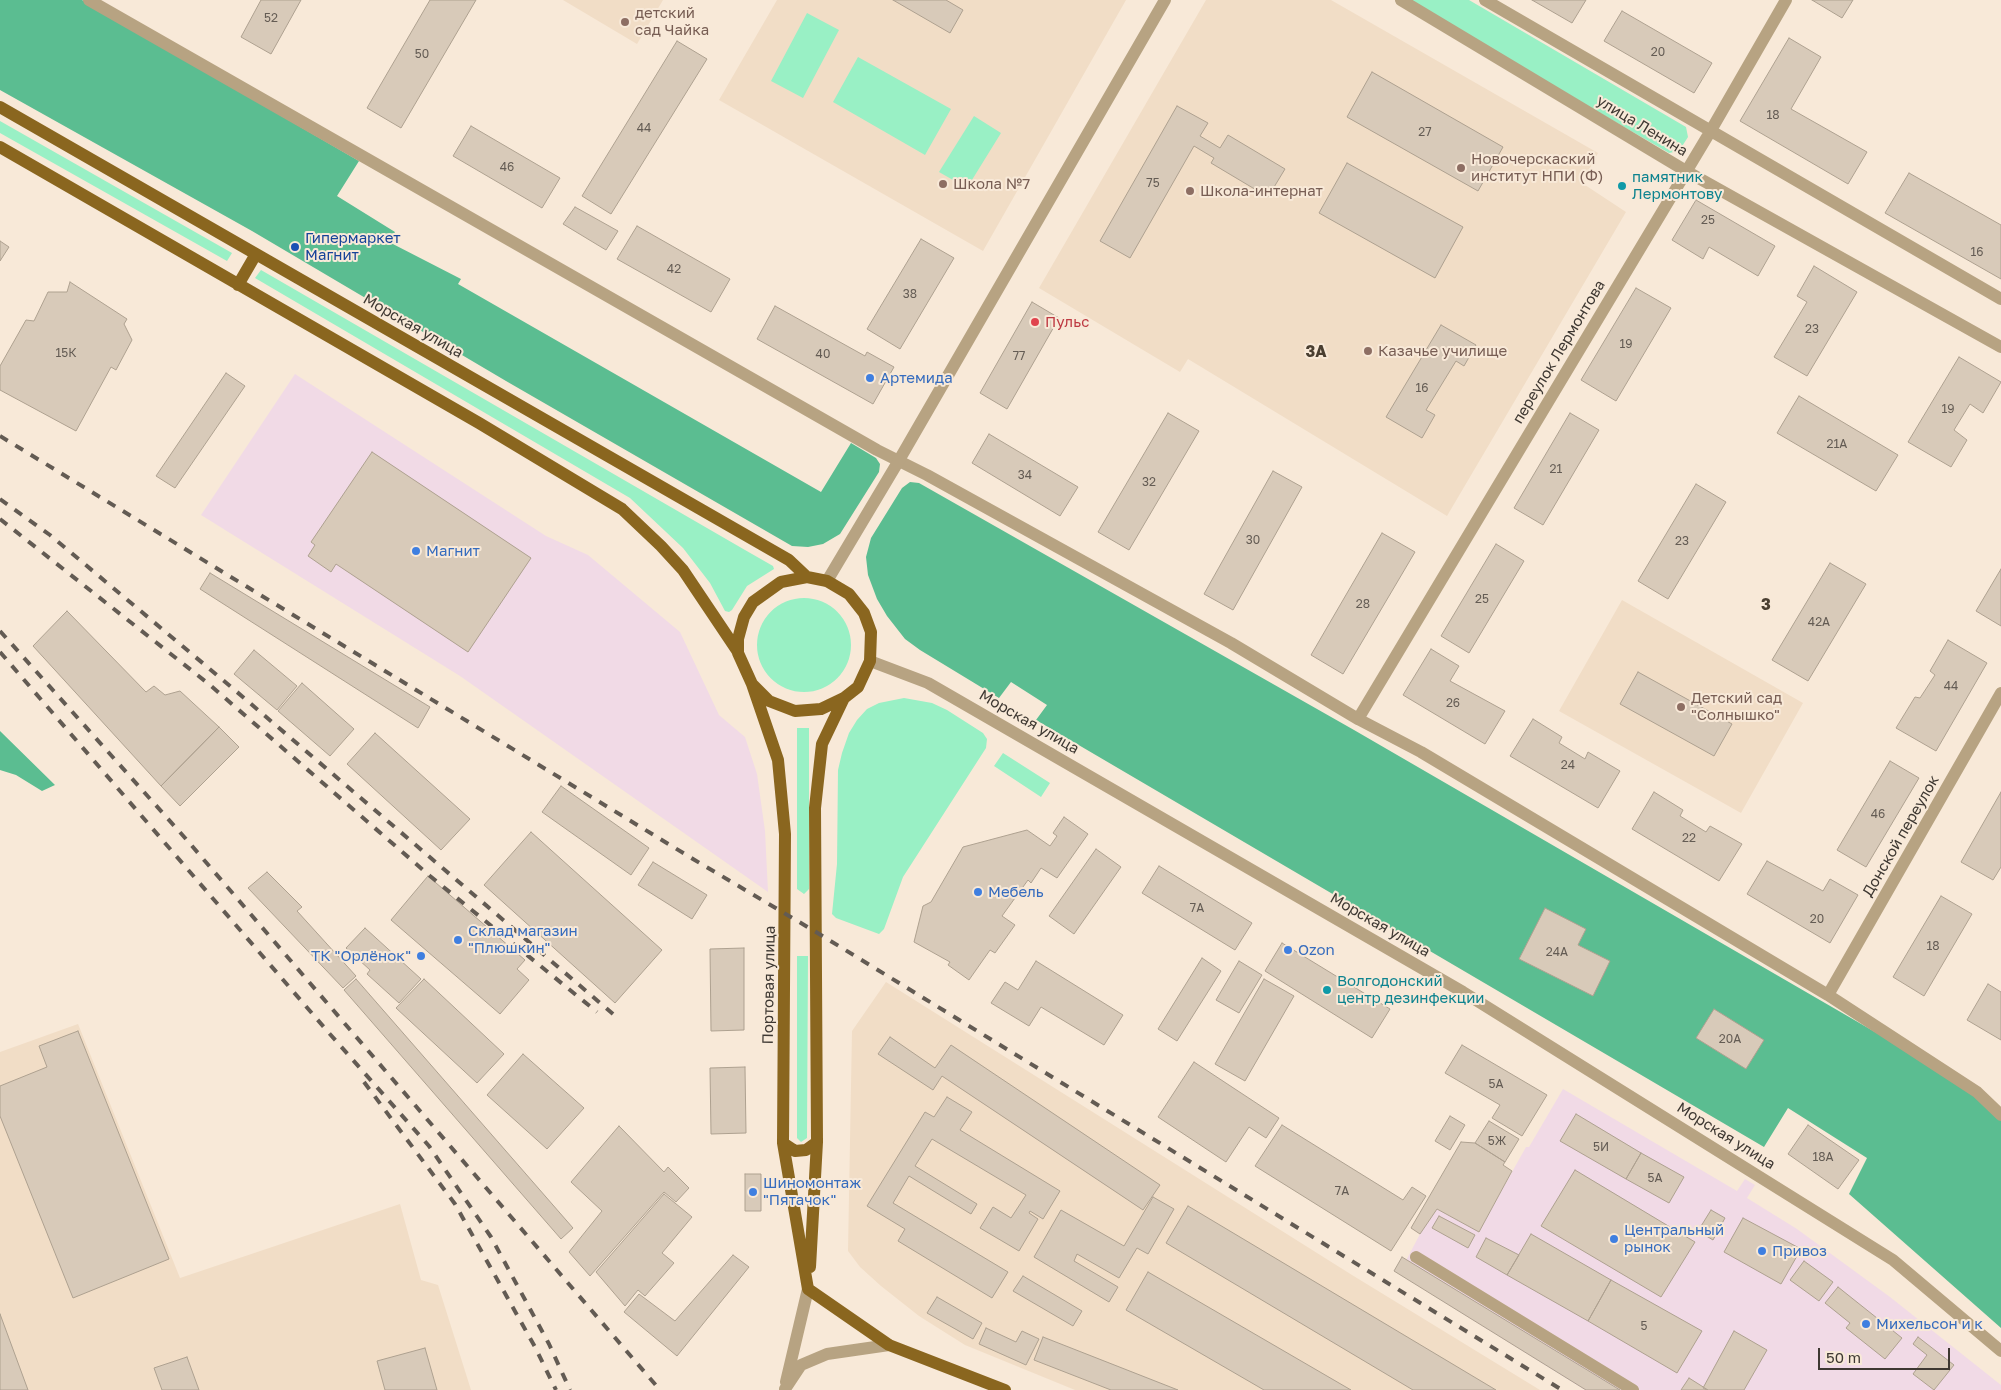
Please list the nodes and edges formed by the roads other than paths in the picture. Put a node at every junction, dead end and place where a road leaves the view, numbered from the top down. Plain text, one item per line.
1 (89, 0) edge
2 (1165, 0) edge
3 (1401, 0) edge
4 (1485, 0) edge
5 (1786, 0) edge
6 (0, 107) edge
7 (1710, 132) junction
8 (0, 147) edge
9 (1686, 171) junction
10 (256, 254) junction
11 (238, 285) junction
12 (2001, 299) edge
13 (2001, 348) edge
14 (898, 462) junction
15 (807, 577) junction
16 (827, 581) junction
17 (738, 653) junction
18 (870, 661) junction
19 (752, 684) junction
20 (2001, 693) edge
21 (844, 698) junction
22 (1358, 719) junction
23 (1828, 995) junction
24 (2001, 1115) edge
25 (817, 1142) junction
26 (783, 1143) junction
27 (1416, 1257) dead end
28 (808, 1289) junction
29 (889, 1345) junction
30 (2001, 1352) edge
31 (785, 1390) edge
32 (1005, 1390) edge
33 (1634, 1390) edge

1 - 14 street
2 - 14 street
3 - 9 street, улица Ленина
4 - 7 street, улица Ленина
5 - 7 street, переулок Лермонтова
6 - 10 main road, Морская улица
7 - 9 street, переулок Лермонтова
7 - 12 street, улица Ленина
8 - 11 main road
9 - 13 street, улица Ленина
9 - 22 street, переулок Лермонтова
10 - 11 main road
10 - 15 main road, Морская улица
11 - 17 main road
14 - 16 street
14 - 22 street
15 - 16 main road
15 - 17 main road
16 - 18 main road
17 - 19 main road
18 - 21 main road
18 - 30 street, Морская улица
19 - 21 main road
19 - 26 main road, Портовая улица
20 - 23 street, Донской переулок
21 - 25 main road, Портовая улица
22 - 23 street
23 - 24 street
25 - 26 main road
25 - 28 main road, Портовая улица
26 - 28 main road, Портовая улица
27 - 33 street
28 - 29 main road
28 - 31 street, Портовая улица
29 - 31 street
29 - 32 main road

